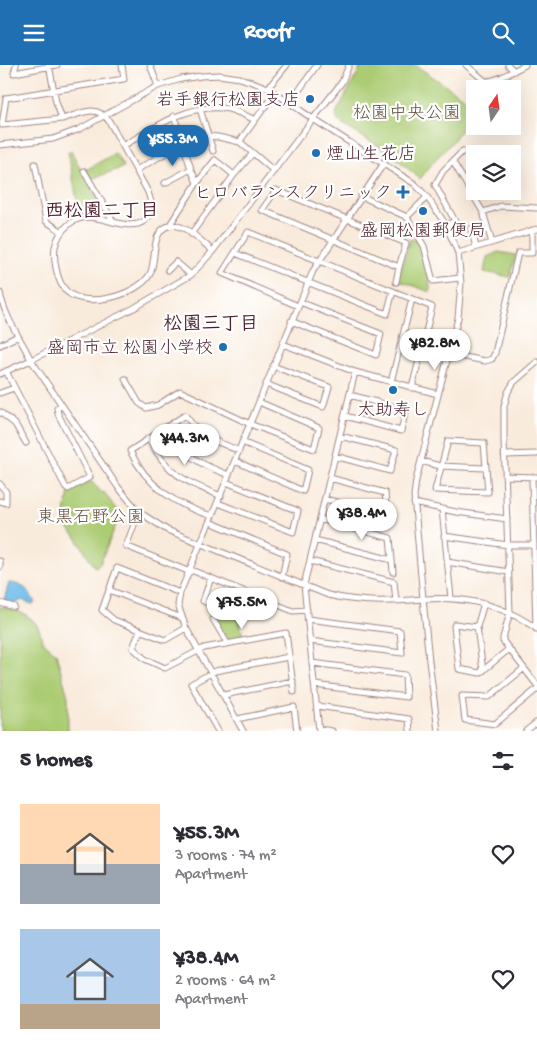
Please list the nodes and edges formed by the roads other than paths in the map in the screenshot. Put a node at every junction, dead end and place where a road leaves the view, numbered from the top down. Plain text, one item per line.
1 (16, 65) edge
2 (58, 65) edge
3 (122, 65) edge
4 (150, 65) edge
5 (287, 65) edge
6 (317, 65) edge
7 (349, 65) edge
8 (466, 65) edge
9 (508, 65) edge
10 (525, 65) edge
11 (50, 66) edge
12 (514, 71) junction
13 (158, 86) junction
14 (268, 88) junction
15 (54, 91) junction
16 (275, 93) junction
17 (290, 103) junction
18 (200, 109) junction
19 (105, 115) junction
20 (174, 116) junction
21 (62, 119) junction
22 (314, 119) junction
23 (255, 120) junction
24 (208, 136) junction
25 (240, 142) junction
26 (0, 145) edge
27 (182, 145) junction
28 (123, 146) junction
29 (212, 151) dead end
30 (463, 151) dead end
31 (254, 153) junction
32 (453, 162) junction
33 (384, 163) junction
34 (35, 164) dead end
35 (190, 169) junction
36 (136, 170) junction
37 (84, 171) dead end
38 (274, 171) junction
39 (234, 175) junction
40 (165, 183) dead end
41 (197, 183) junction
42 (361, 197) junction
43 (427, 197) junction
44 (537, 208) edge
45 (483, 212) junction
46 (407, 217) junction
47 (346, 218) junction
48 (113, 221) junction
49 (446, 225) junction
50 (169, 226) junction
51 (470, 229) dead end
52 (534, 230) edge
53 (61, 231) junction
54 (191, 233) junction
55 (332, 240) junction
56 (492, 243) junction
57 (476, 247) junction
58 (213, 251) junction
59 (235, 253) junction
60 (458, 253) junction
61 (319, 261) junction
62 (399, 267) junction
63 (168, 270) dead end
64 (191, 275) junction
65 (460, 278) junction
66 (308, 282) junction
67 (396, 282) dead end
68 (393, 291) junction
69 (0, 293) edge
70 (412, 299) junction
71 (299, 304) junction
72 (291, 321) junction
73 (18, 336) junction
74 (283, 344) junction
75 (0, 345) edge
76 (450, 354) junction
77 (31, 360) junction
78 (537, 362) edge
79 (274, 366) junction
80 (6, 371) junction
81 (355, 372) junction
82 (0, 374) edge
83 (125, 379) dead end
84 (391, 382) junction
85 (266, 384) junction
86 (14, 388) junction
87 (412, 388) junction
88 (0, 393) edge
89 (438, 394) junction
90 (350, 395) junction
91 (259, 402) junction
92 (62, 405) junction
93 (0, 412) edge
94 (345, 416) junction
95 (250, 424) junction
96 (167, 426) junction
97 (340, 436) junction
98 (148, 438) junction
99 (242, 442) junction
100 (26, 443) dead end
101 (239, 451) junction
102 (537, 454) edge
103 (504, 455) junction
104 (335, 457) junction
105 (234, 461) junction
106 (421, 461) junction
107 (440, 466) junction
108 (485, 468) junction
109 (229, 475) junction
110 (505, 476) junction
111 (534, 477) edge
112 (330, 478) junction
113 (226, 482) junction
114 (0, 484) edge
115 (221, 496) junction
116 (325, 499) junction
117 (0, 501) edge
118 (218, 503) junction
119 (414, 503) junction
120 (442, 509) junction
121 (139, 512) junction
122 (212, 516) junction
123 (320, 519) junction
124 (506, 519) junction
125 (210, 522) junction
126 (444, 536) junction
127 (315, 540) junction
128 (200, 543) junction
129 (508, 545) junction
130 (534, 545) junction
131 (392, 560) junction
132 (0, 561) edge
133 (310, 561) junction
134 (447, 562) junction
135 (0, 567) edge
136 (190, 571) junction
137 (393, 572) dead end
138 (509, 572) junction
139 (282, 577) junction
140 (211, 578) junction
141 (304, 585) junction
142 (109, 590) junction
143 (180, 593) junction
144 (250, 593) junction
145 (451, 598) junction
146 (423, 599) junction
147 (396, 601) junction
148 (0, 603) edge
149 (484, 603) junction
150 (210, 604) junction
151 (14, 607) dead end
152 (207, 610) dead end
153 (307, 610) junction
154 (510, 612) junction
155 (182, 618) junction
156 (213, 619) dead end
157 (308, 619) junction
158 (477, 627) junction
159 (186, 628) junction
160 (537, 629) edge
161 (140, 630) junction
162 (310, 641) junction
163 (226, 643) junction
164 (509, 649) junction
165 (198, 650) junction
166 (289, 657) junction
167 (312, 663) junction
168 (523, 669) junction
169 (483, 671) junction
170 (211, 673) junction
171 (292, 681) junction
172 (315, 685) junction
173 (537, 685) edge
174 (537, 689) edge
175 (294, 692) dead end
176 (224, 695) junction
177 (317, 706) junction
178 (237, 719) junction
179 (537, 725) edge
180 (319, 730) edge
181 (218, 731) edge
182 (243, 731) edge
183 (296, 731) edge
184 (332, 731) edge
185 (410, 731) edge
186 (438, 731) edge
187 (526, 731) edge

1 - 11 street
2 - 11 street
3 - 15 street
4 - 13 street
5 - 14 street
6 - 17 street
7 - 22 street
8 - 12 street
9 - 12 street
10 - 12 street
11 - 15 street
13 - 14 street
13 - 19 street
14 - 16 street
15 - 21 street
15 - 21 street
16 - 17 street
16 - 23 street
17 - 22 street
18 - 20 street
18 - 23 street
18 - 24 street
19 - 21 street
19 - 26 street
19 - 28 street
20 - 27 street
20 - 28 street
22 - 33 street
22 - 38 street
23 - 25 street
24 - 25 street
24 - 29 street
25 - 31 street
27 - 35 street
27 - 36 street
28 - 36 street
30 - 32 street
31 - 38 street
31 - 39 street
32 - 45 street
32 - 49 street
33 - 42 street
33 - 43 street
34 - 53 street
35 - 40 street
35 - 41 street
36 - 48 street
37 - 48 street
38 - 58 street
39 - 41 street
39 - 54 street
41 - 50 street
42 - 46 street
42 - 47 street
43 - 46 street
43 - 49 street
44 - 45 street
45 - 56 street
46 - 65 street
47 - 55 street
47 - 55 street
47 - 62 street
48 - 53 street
49 - 60 street
50 - 53 street
50 - 54 street
51 - 57 street
52 - 56 street
52 - 76 street
54 - 58 street
55 - 61 street
55 - 62 street
56 - 57 street
57 - 60 street
58 - 64 street
59 - 61 street
59 - 66 street
59 - 71 street
60 - 65 street
61 - 66 street
61 - 68 street
62 - 67 street
63 - 64 street
64 - 77 street
65 - 76 street
66 - 68 street
66 - 71 street
68 - 70 street
69 - 73 street
70 - 84 street
70 - 87 street
71 - 72 street
71 - 72 street
72 - 74 street
73 - 75 street
73 - 77 street
74 - 79 street
74 - 81 street
76 - 89 street
77 - 80 street
77 - 92 street
78 - 103 street
79 - 85 street
79 - 85 street
80 - 82 street
80 - 86 street
81 - 84 street
81 - 90 street
83 - 95 street
84 - 87 street
85 - 91 street
86 - 88 street
86 - 92 street
87 - 89 street
89 - 106 street
90 - 94 street
90 - 94 street
91 - 95 street
91 - 95 street
92 - 121 street
93 - 100 street
94 - 97 street
95 - 99 street
96 - 98 street
96 - 101 street
96 - 109 street
97 - 104 street
97 - 104 street
98 - 115 street
98 - 122 street
99 - 101 street
99 - 105 street
101 - 105 street
102 - 103 street
103 - 110 street
104 - 112 street
105 - 109 street
106 - 107 street
106 - 119 street
107 - 108 street
107 - 108 street
107 - 108 street
109 - 113 street
110 - 111 street
110 - 124 street
111 - 130 street
112 - 116 street
112 - 116 street
113 - 115 street
113 - 118 street
114 - 117 street
115 - 118 street
116 - 123 street
118 - 122 street
119 - 120 street
119 - 146 street
120 - 124 street
120 - 126 street
121 - 128 street
121 - 136 street
122 - 125 street
123 - 127 street
123 - 131 street
124 - 129 street
125 - 128 street
125 - 139 street
126 - 129 street
126 - 134 street
127 - 131 street
127 - 133 street
128 - 136 street
128 - 139 street
129 - 130 street
129 - 138 street
130 - 160 street
131 - 137 street
132 - 135 street
133 - 141 street
133 - 147 street
134 - 138 street
134 - 145 street
136 - 140 street
136 - 143 street
138 - 154 street
139 - 141 street
140 - 144 street
140 - 150 street
141 - 147 street
141 - 153 street
142 - 143 street
142 - 155 street
142 - 161 street
143 - 155 street
144 - 150 street
144 - 153 street
145 - 146 street
145 - 149 street
146 - 147 street
146 - 186 street
148 - 151 street
149 - 154 street
149 - 158 street
150 - 152 street
153 - 157 street
154 - 160 street
154 - 164 street
155 - 159 street
156 - 163 street
157 - 162 street
157 - 162 street
158 - 169 street
158 - 169 street
159 - 161 street
159 - 165 street
161 - 165 street
162 - 167 street
163 - 165 street
163 - 166 street
164 - 168 street
164 - 169 street
165 - 170 street
166 - 170 street
166 - 171 street
167 - 172 street
167 - 172 street
168 - 173 street
168 - 174 street
170 - 176 street
170 - 181 street
171 - 175 street
171 - 176 street
172 - 177 street
176 - 178 street
177 - 180 street
177 - 185 street
178 - 182 street
178 - 183 street
179 - 187 street
180 - 184 street

